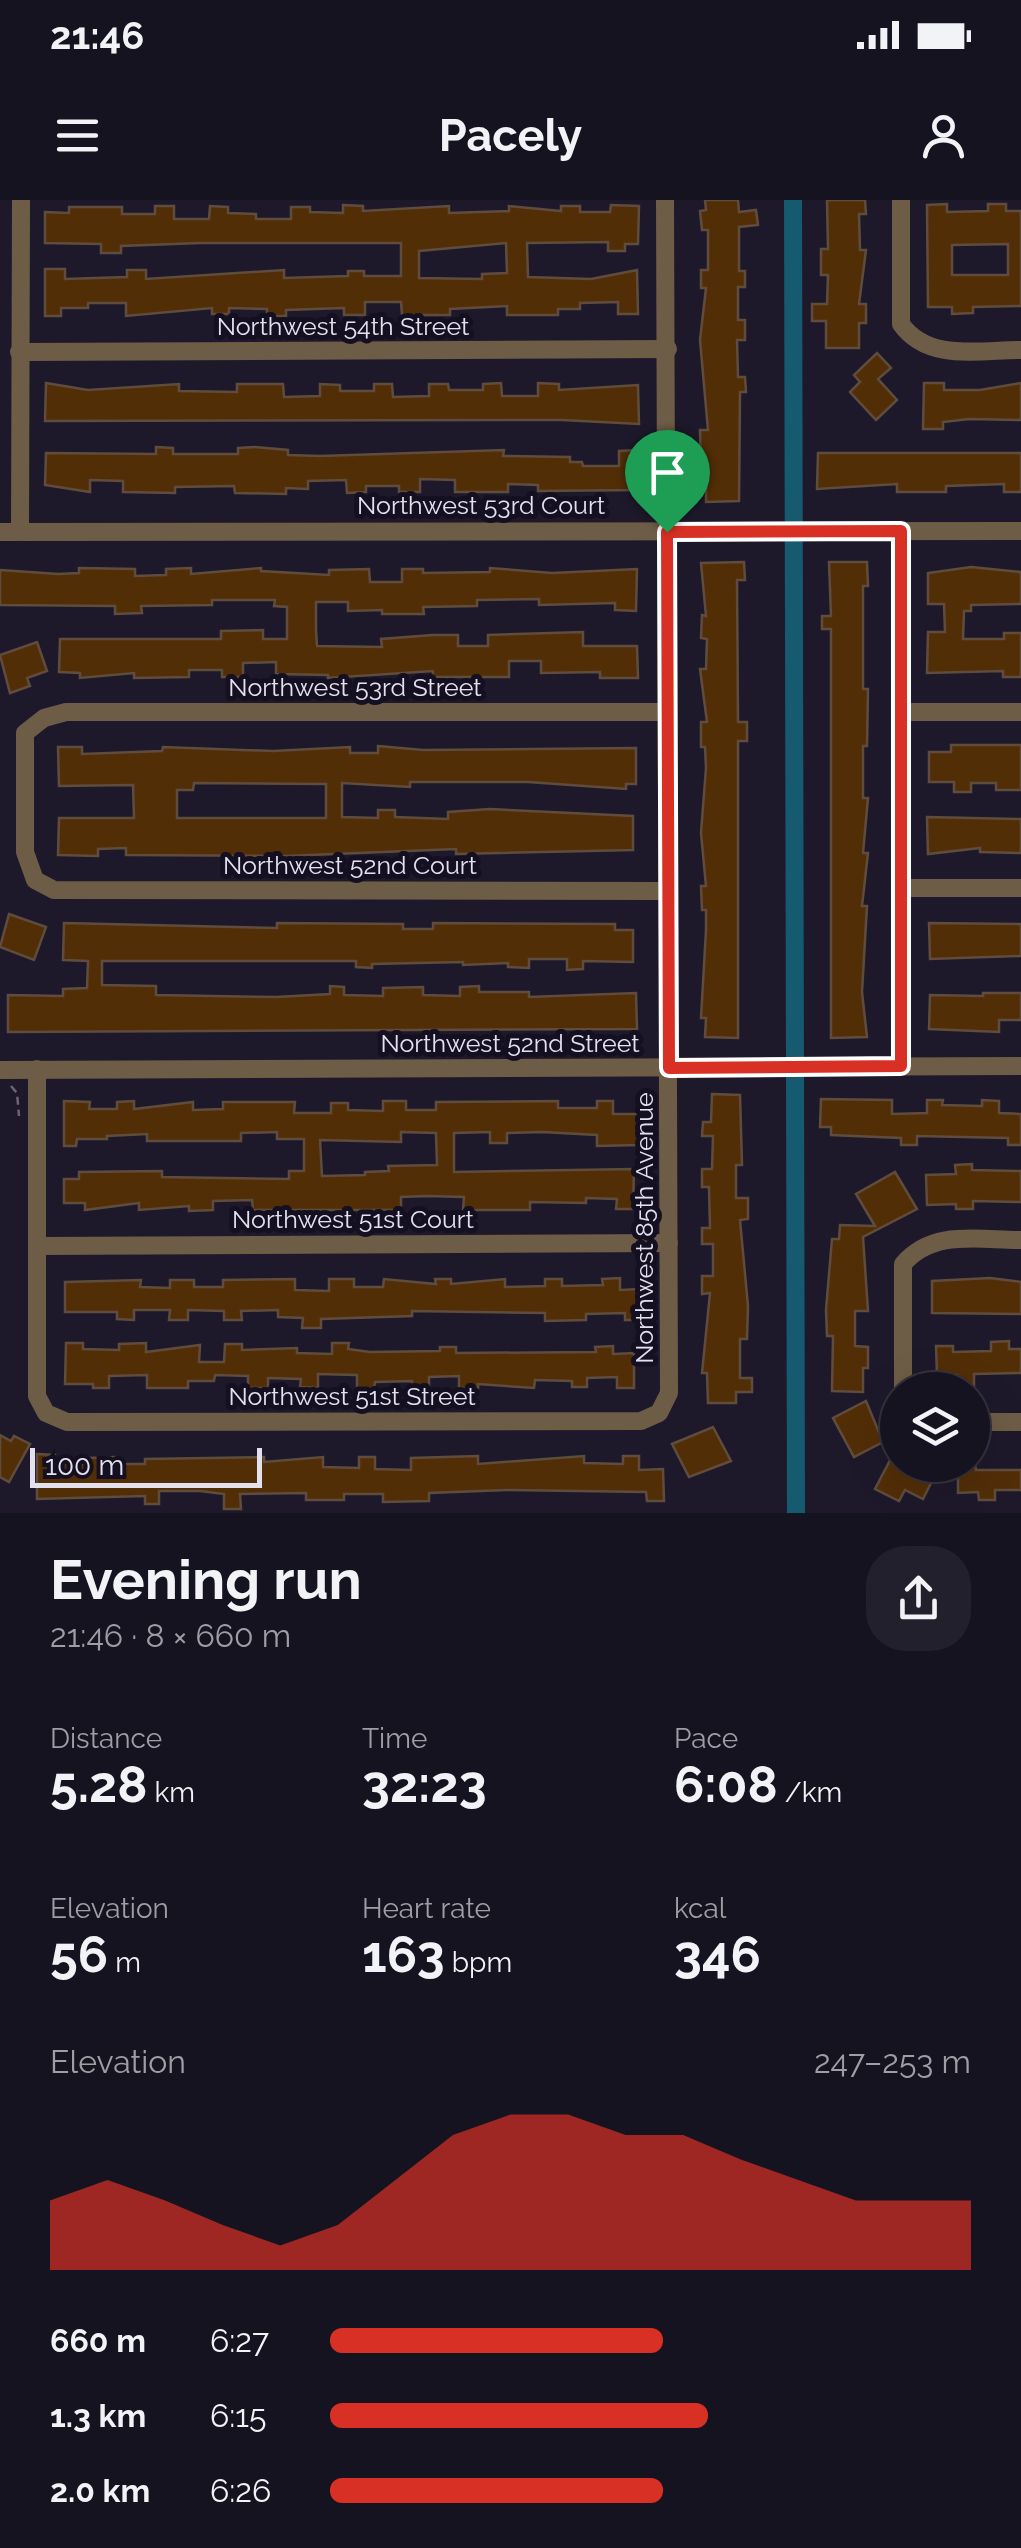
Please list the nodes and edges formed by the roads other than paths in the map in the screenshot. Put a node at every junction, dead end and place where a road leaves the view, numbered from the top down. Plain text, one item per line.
1 (22, 200) edge
2 (665, 200) edge
3 (901, 200) edge
4 (668, 349) junction
5 (1021, 350) edge
6 (18, 352) junction
7 (901, 531) junction
8 (1021, 531) edge
9 (10, 532) edge
10 (667, 532) junction
11 (668, 712) junction
12 (904, 712) junction
13 (1021, 712) edge
14 (35, 880) joint
15 (902, 888) junction
16 (1021, 888) edge
17 (668, 891) junction
18 (901, 1066) junction
19 (1021, 1066) edge
20 (669, 1068) junction
21 (37, 1069) junction
22 (0, 1070) edge
23 (1021, 1240) edge
24 (668, 1243) junction
25 (37, 1246) junction
26 (903, 1372) edge
27 (660, 1414) joint
28 (990, 1422) edge
29 (1021, 1422) edge

1 - 6 street
2 - 4 street, Northwest 85th Avenue
3 - 5 street
4 - 6 street, Northwest 54th Street
4 - 10 street, Northwest 85th Avenue
6 - 9 street
7 - 8 street, Northwest 53rd Court
7 - 10 street, Northwest 53rd Court
7 - 12 street
9 - 10 street, Northwest 53rd Court
10 - 11 street, Northwest 85th Avenue
11 - 14 street, Northwest 53rd Street
11 - 17 street, Northwest 85th Avenue
12 - 13 street
12 - 15 street
14 - 17 street, Northwest 52nd Court
15 - 16 street
15 - 18 street
17 - 20 street, Northwest 85th Avenue
18 - 19 street, Northwest 52nd Street
18 - 20 street, Northwest 52nd Street
20 - 21 street, Northwest 52nd Street
20 - 24 street, Northwest 85th Avenue
21 - 22 street, Northwest 52nd Street
21 - 25 street
23 - 26 street
24 - 25 street, Northwest 51st Court
24 - 27 street, Northwest 85th Avenue
25 - 27 street, Northwest 51st Street
28 - 29 street

